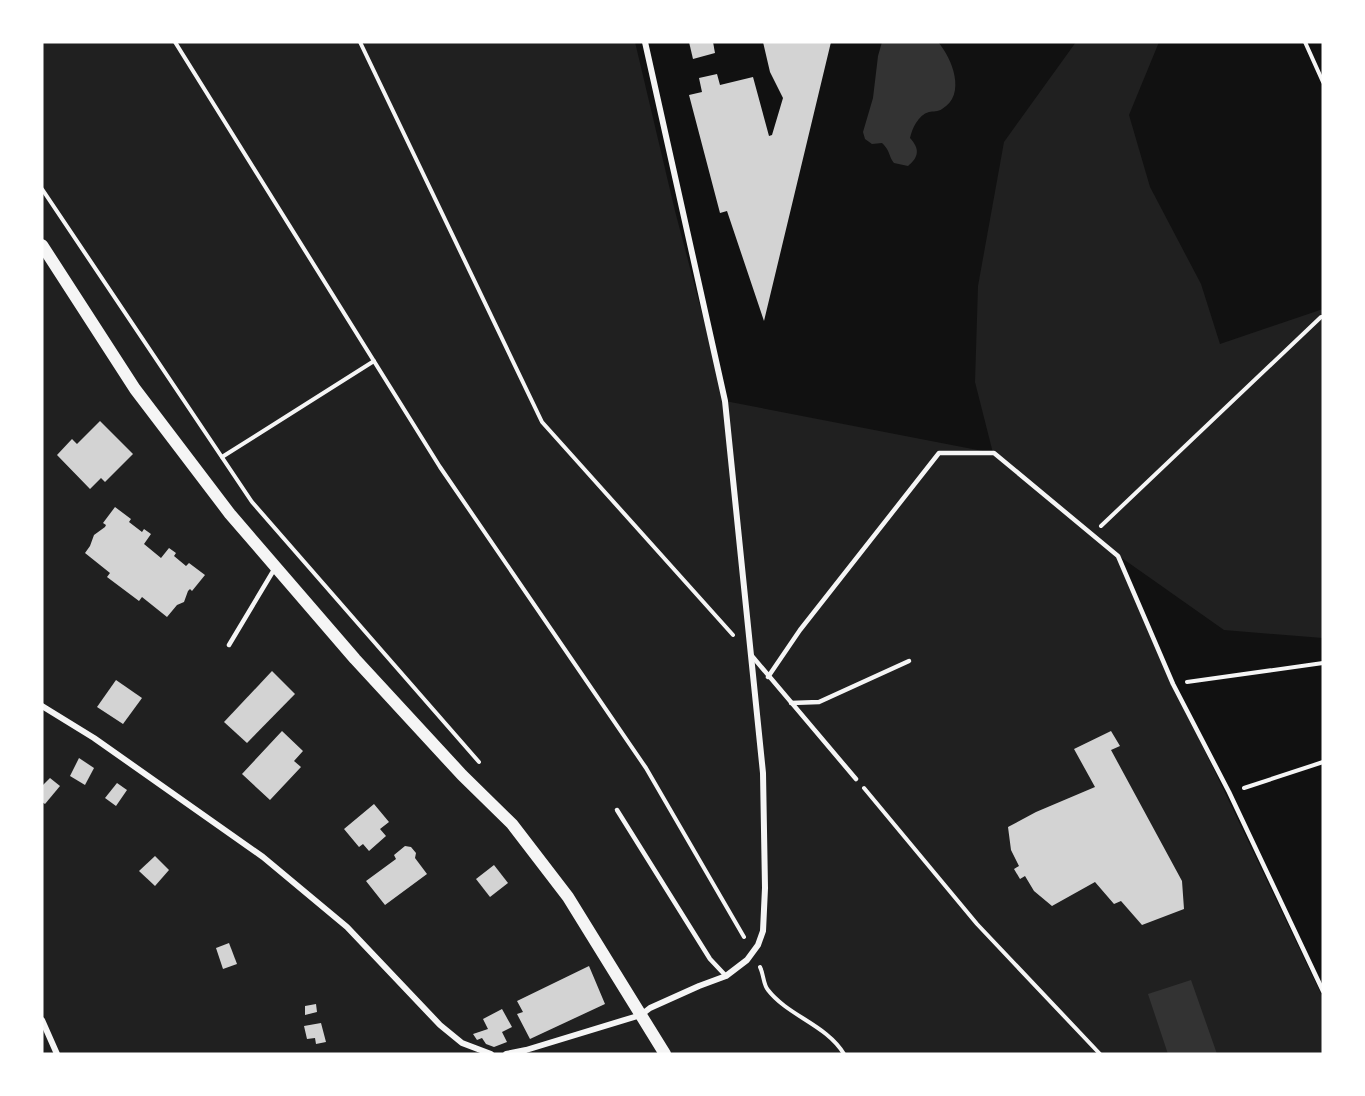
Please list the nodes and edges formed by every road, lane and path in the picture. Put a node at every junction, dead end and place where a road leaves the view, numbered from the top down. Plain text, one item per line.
1 (175, 42) edge
2 (360, 42) edge
3 (645, 42) edge
4 (1305, 42) edge
5 (1323, 82) edge
6 (42, 189) edge
7 (42, 245) edge
8 (1323, 317) edge
9 (374, 362) junction
10 (222, 458) junction
11 (1092, 535) junction
12 (275, 568) junction
13 (229, 645) dead end
14 (752, 656) junction
15 (909, 661) dead end
16 (1323, 663) edge
17 (768, 677) junction
18 (1173, 684) junction
19 (791, 703) junction
20 (42, 706) edge
21 (479, 762) dead end
22 (1323, 762) edge
23 (856, 779) dead end
24 (1229, 792) junction
25 (878, 804) dead end
26 (617, 810) dead end
27 (753, 952) junction
28 (726, 976) junction
29 (1323, 991) edge
30 (641, 1015) junction
31 (42, 1020) edge
32 (57, 1054) edge
33 (490, 1054) edge
34 (506, 1054) edge
35 (665, 1054) edge
36 (844, 1054) edge
37 (1100, 1054) edge

1 - 9 path
2 - 14 path
3 - 14 street
4 - 5 path
6 - 10 path
7 - 12 main road
8 - 11 path
9 - 10 path
9 - 27 path
10 - 21 path
11 - 17 lane
11 - 18 lane
12 - 13 lane
12 - 30 main road
14 - 17 lane
14 - 27 street
15 - 19 lane
16 - 18 path
17 - 19 lane
18 - 24 lane
19 - 23 lane
20 - 33 street
22 - 24 path
24 - 29 lane
25 - 37 path
26 - 28 lane
27 - 28 street
27 - 36 path
28 - 30 street
30 - 34 street
30 - 35 main road
31 - 32 street

